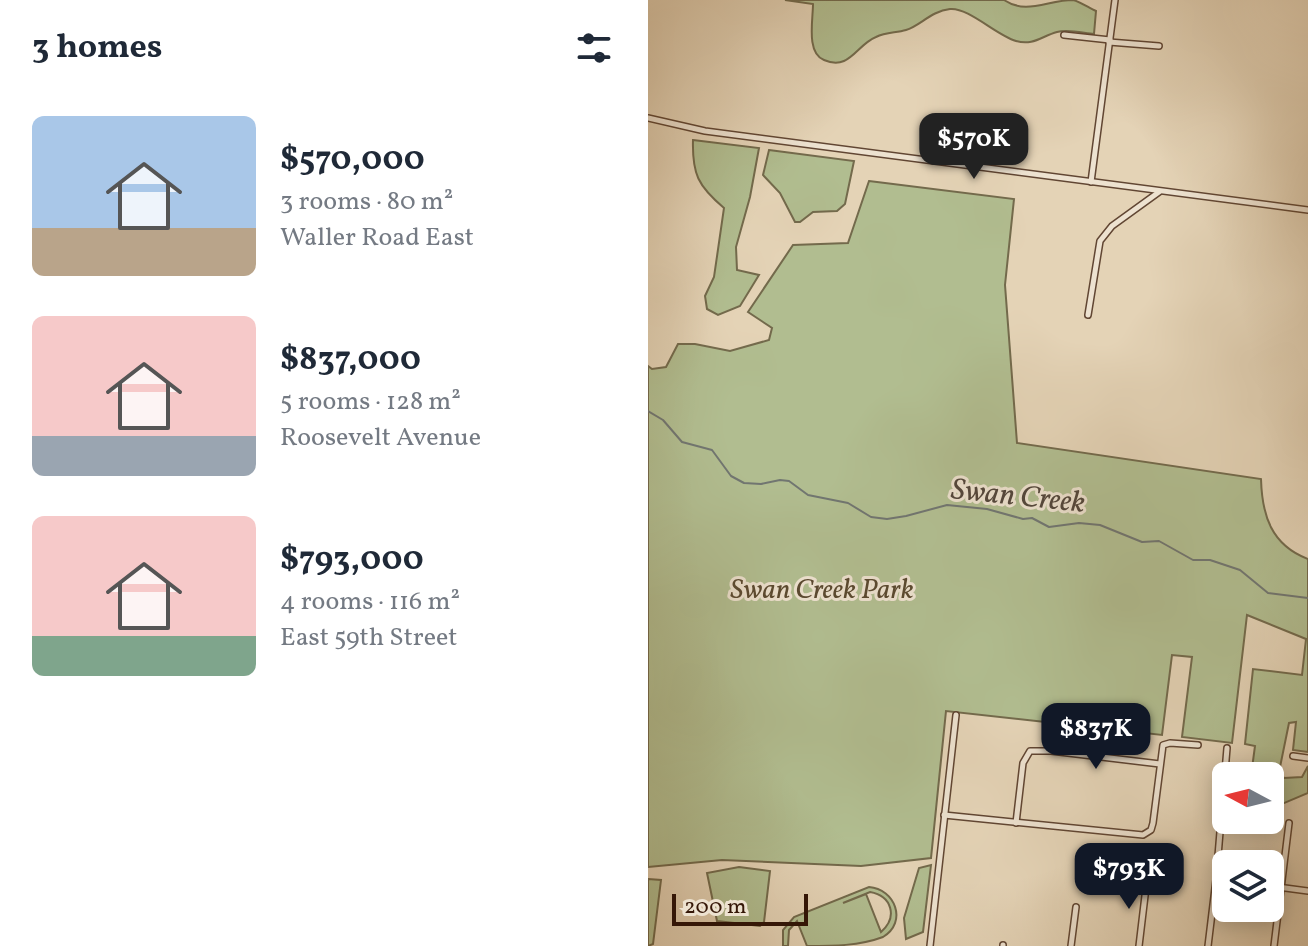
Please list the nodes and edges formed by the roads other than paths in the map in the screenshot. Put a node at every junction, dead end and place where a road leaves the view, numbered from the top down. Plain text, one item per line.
1 (1115, 0) edge
2 (1064, 35) dead end
3 (1110, 41) junction
4 (1159, 46) dead end
5 (648, 118) edge
6 (1091, 182) junction
7 (1159, 192) junction
8 (1308, 210) edge
9 (1088, 315) dead end
10 (956, 715) dead end
11 (1198, 745) dead end
12 (1227, 748) dead end
13 (1293, 756) dead end
14 (1308, 758) edge
15 (1160, 764) junction
16 (944, 815) junction
17 (1016, 823) junction
18 (1289, 823) dead end
19 (1218, 850) edge
20 (1284, 864) edge
21 (1147, 879) dead end
22 (1284, 888) edge
23 (1308, 891) edge
24 (1076, 907) dead end
25 (1212, 913) edge
26 (1277, 922) edge
27 (930, 946) edge
28 (1071, 946) edge
29 (1139, 946) edge
30 (1208, 946) edge
31 (1274, 946) edge

1 - 3 street
2 - 3 street
3 - 4 street
3 - 6 street
5 - 6 street
6 - 7 street
7 - 8 street
7 - 9 street
10 - 16 street
11 - 15 street
12 - 19 street
13 - 14 street
15 - 17 street
15 - 17 street
16 - 17 street
16 - 27 street
18 - 20 street
21 - 29 street
22 - 23 street
24 - 28 street
25 - 30 street
26 - 31 street

